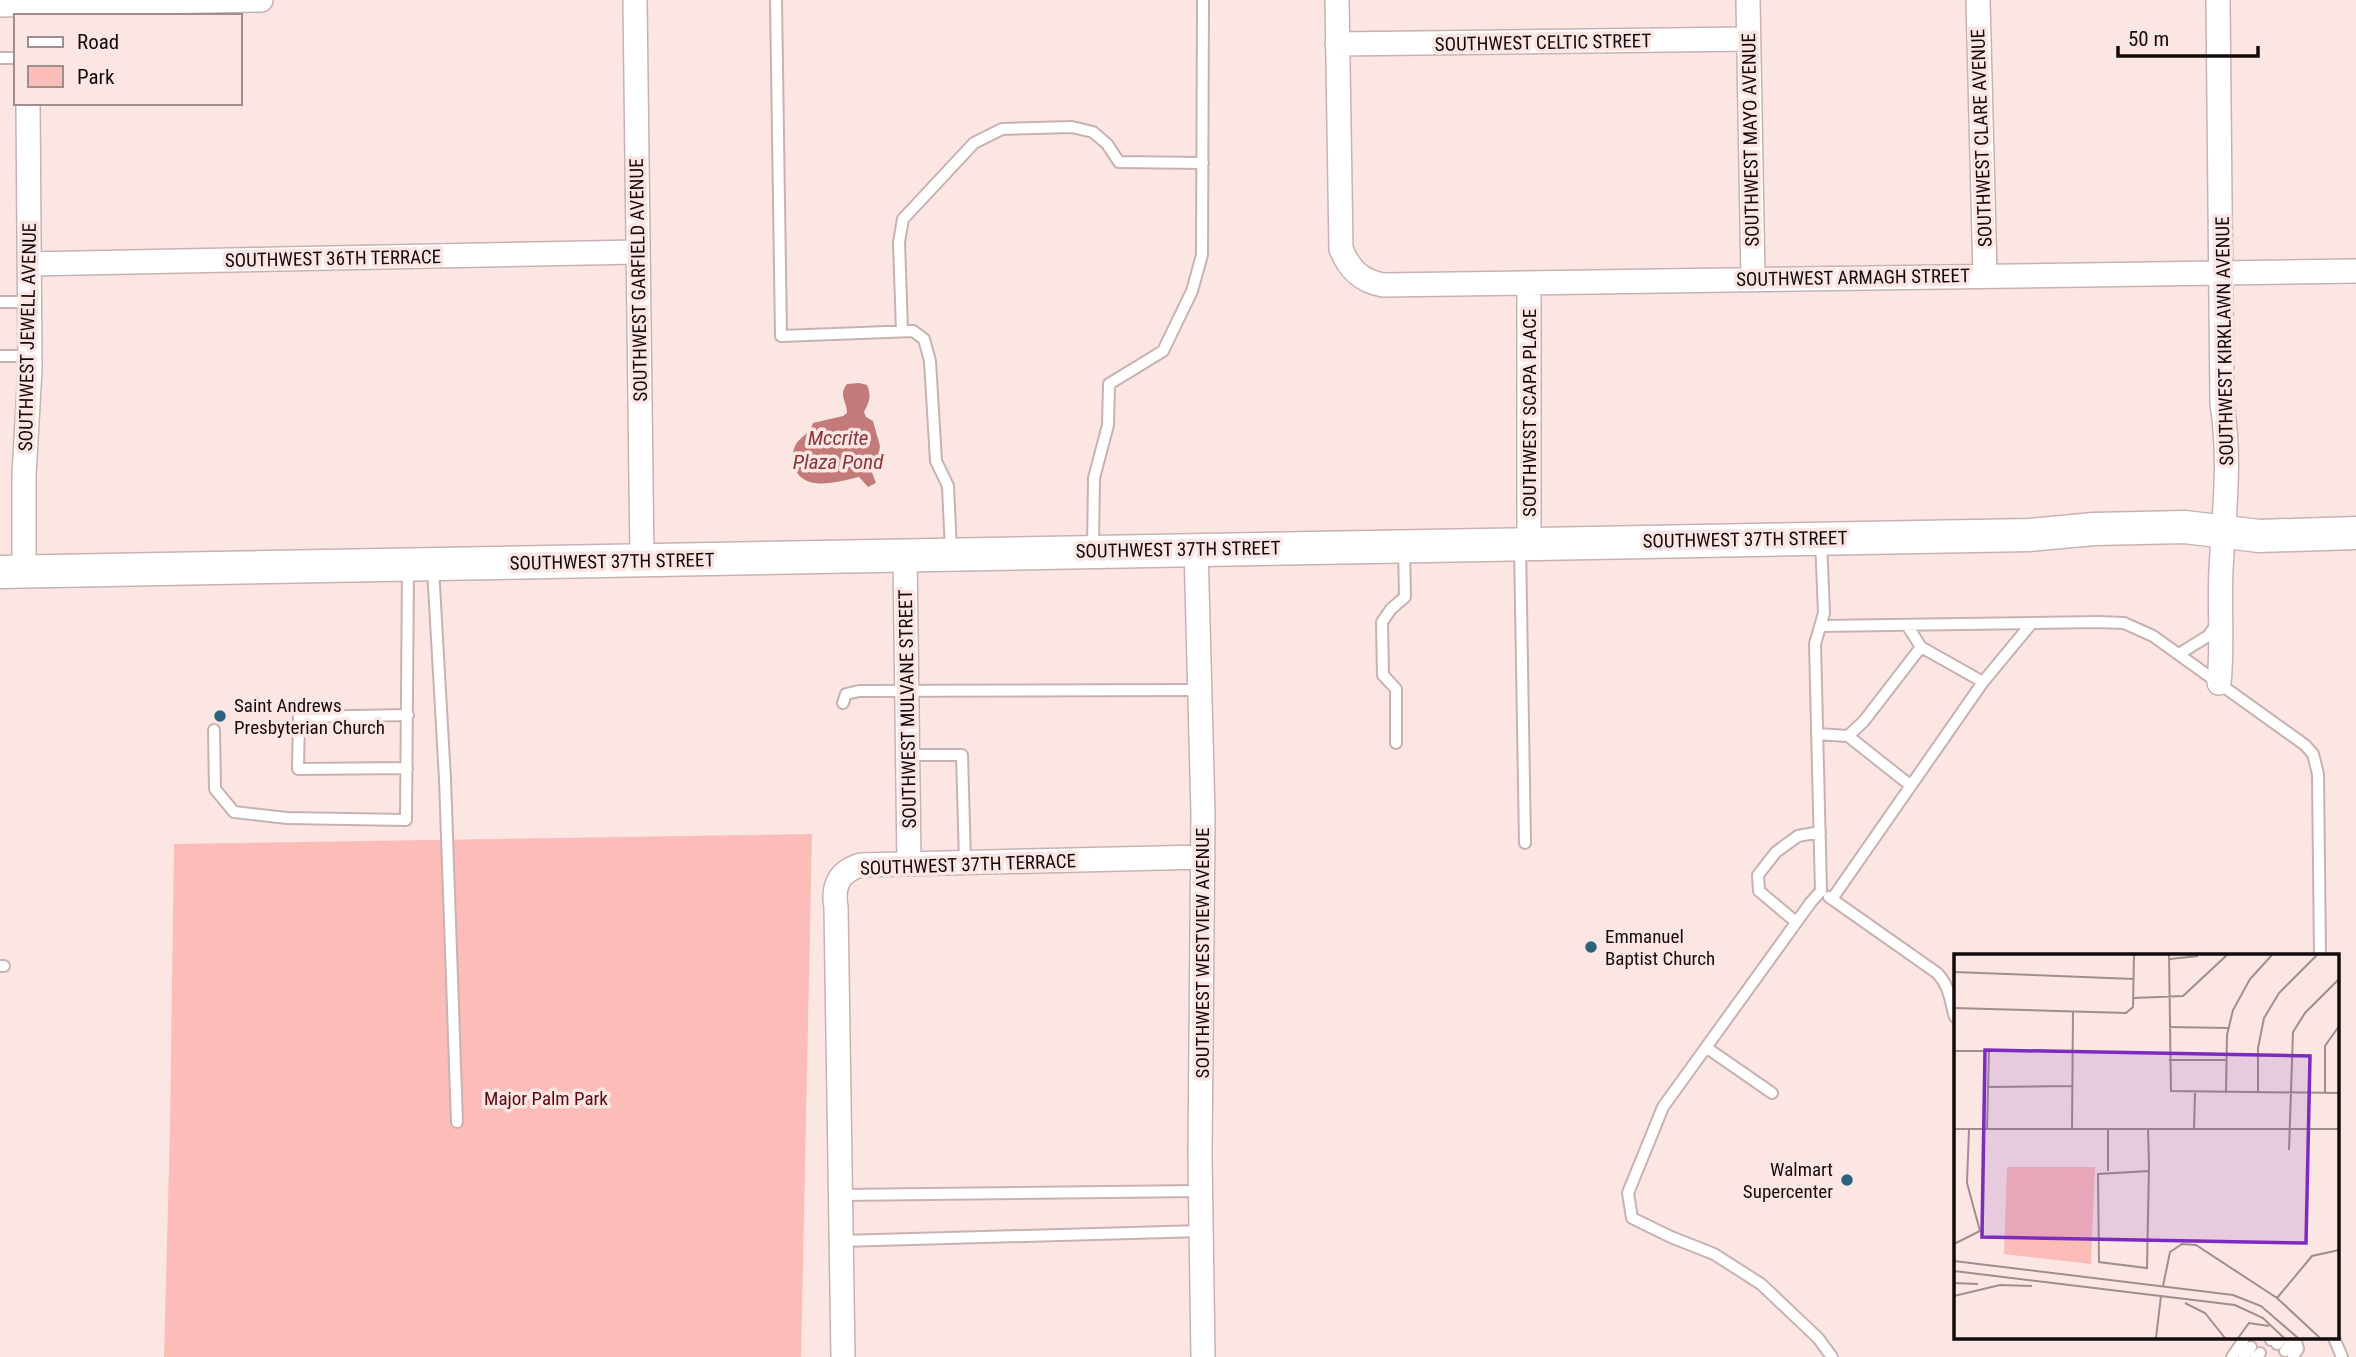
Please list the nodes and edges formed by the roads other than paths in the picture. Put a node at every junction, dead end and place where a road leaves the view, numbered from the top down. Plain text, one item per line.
1 (261, 0) edge
2 (635, 0) edge
3 (776, 0) edge
4 (1202, 0) edge
5 (1337, 0) edge
6 (1748, 0) edge
7 (1978, 0) edge
8 (2218, 0) edge
9 (0, 5) edge
10 (27, 10) edge
11 (1748, 39) junction
12 (1337, 44) junction
13 (28, 105) edge
14 (1203, 163) junction
15 (638, 252) junction
16 (29, 264) junction
17 (2356, 271) edge
18 (2221, 273) junction
19 (1985, 275) junction
20 (1753, 279) junction
21 (1529, 283) junction
22 (0, 302) edge
23 (30, 302) junction
24 (902, 331) junction
25 (0, 356) edge
26 (30, 356) junction
27 (2224, 531) junction
28 (2356, 533) edge
29 (1821, 537) junction
30 (1525, 544) junction
31 (1404, 545) junction
32 (1196, 548) junction
33 (1093, 550) junction
34 (951, 553) junction
35 (905, 554) junction
36 (642, 560) junction
37 (420, 565) junction
38 (12, 572) edge
39 (2221, 619) junction
40 (2031, 624) junction
41 (1907, 625) junction
42 (1820, 626) junction
43 (1920, 647) junction
44 (2179, 653) junction
45 (1983, 682) junction
46 (2219, 683) junction
47 (1200, 690) junction
48 (907, 691) junction
49 (843, 703) dead end
50 (408, 715) junction
51 (214, 730) dead end
52 (1817, 734) junction
53 (1849, 736) junction
54 (1396, 743) dead end
55 (908, 755) junction
56 (407, 768) junction
57 (1910, 785) junction
58 (1820, 832) junction
59 (1525, 843) dead end
60 (1203, 857) junction
61 (965, 862) junction
62 (909, 864) junction
63 (1821, 891) junction
64 (1832, 899) junction
65 (1796, 922) junction
66 (2320, 954) edge
67 (1954, 1012) edge
68 (1707, 1048) junction
69 (1772, 1093) dead end
70 (457, 1122) dead end
71 (1201, 1191) junction
72 (840, 1195) junction
73 (1202, 1231) junction
74 (841, 1241) junction
75 (2335, 1340) edge
76 (2253, 1349) edge
77 (843, 1357) edge
78 (1203, 1357) edge
79 (1832, 1357) edge
80 (2232, 1357) edge
81 (2244, 1357) edge
82 (2342, 1357) edge

1 - 10 street
2 - 15 street, SOUTHWEST GARFIELD AVENUE
3 - 24 lane
4 - 14 lane
5 - 12 street
6 - 11 street, SOUTHWEST MAYO AVENUE
7 - 19 street, SOUTHWEST CLARE AVENUE
8 - 18 street, SOUTHWEST KIRKLAWN AVENUE
9 - 10 street
11 - 12 street, SOUTHWEST CELTIC STREET
11 - 20 street, SOUTHWEST MAYO AVENUE
12 - 21 street, SOUTHWEST ARMAGH STREET
13 - 16 street, SOUTHWEST JEWELL AVENUE
14 - 24 lane
14 - 33 lane
15 - 16 street, SOUTHWEST 36TH TERRACE
15 - 36 street, SOUTHWEST GARFIELD AVENUE
16 - 23 street, SOUTHWEST JEWELL AVENUE
17 - 18 street, SOUTHWEST ARMAGH STREET
18 - 19 street, SOUTHWEST ARMAGH STREET
18 - 27 street, SOUTHWEST KIRKLAWN AVENUE
19 - 20 street, SOUTHWEST ARMAGH STREET
20 - 21 street, SOUTHWEST ARMAGH STREET
21 - 30 street, SOUTHWEST SCAPA PLACE
22 - 23 lane
23 - 26 street, SOUTHWEST JEWELL AVENUE
24 - 34 lane
25 - 26 lane
26 - 38 street, SOUTHWEST JEWELL AVENUE
27 - 28 main road, SOUTHWEST 37TH STREET
27 - 29 main road, SOUTHWEST 37TH STREET
27 - 39 street, SOUTHWEST KIRKLAWN AVENUE
29 - 30 main road, SOUTHWEST 37TH STREET
29 - 42 lane
30 - 31 main road, SOUTHWEST 37TH STREET
30 - 59 lane
31 - 32 main road, SOUTHWEST 37TH STREET
31 - 54 lane
32 - 33 main road, SOUTHWEST 37TH STREET
32 - 47 street, SOUTHWEST WESTVIEW AVENUE
33 - 34 main road, SOUTHWEST 37TH STREET
34 - 35 main road, SOUTHWEST 37TH STREET
35 - 36 main road, SOUTHWEST 37TH STREET
35 - 48 street, SOUTHWEST MULVANE STREET
36 - 37 main road, SOUTHWEST 37TH STREET
37 - 38 main road, SOUTHWEST 37TH STREET
37 - 50 lane
37 - 70 lane
39 - 44 lane
39 - 46 street, SOUTHWEST KIRKLAWN AVENUE
40 - 41 lane
40 - 44 lane
40 - 45 lane
41 - 42 lane
41 - 43 lane
42 - 52 lane
43 - 45 lane
43 - 53 lane
44 - 46 lane
45 - 57 lane
46 - 66 lane
47 - 48 lane
47 - 60 street, SOUTHWEST WESTVIEW AVENUE
48 - 49 lane
48 - 55 street, SOUTHWEST MULVANE STREET
50 - 56 lane
50 - 56 lane
51 - 56 lane
52 - 53 lane
52 - 58 lane
53 - 57 lane
55 - 61 lane
55 - 62 street, SOUTHWEST MULVANE STREET
57 - 64 lane
58 - 63 lane
58 - 65 lane
60 - 61 street, SOUTHWEST 37TH TERRACE
60 - 71 street, SOUTHWEST WESTVIEW AVENUE
61 - 62 street, SOUTHWEST 37TH TERRACE
62 - 72 street, SOUTHWEST 37TH TERRACE
63 - 64 lane
63 - 65 lane
64 - 67 lane
65 - 68 lane
68 - 69 lane
68 - 79 lane
71 - 72 lane
71 - 73 street, SOUTHWEST WESTVIEW AVENUE
72 - 74 street
73 - 74 lane
73 - 78 street, SOUTHWEST WESTVIEW AVENUE
74 - 77 street
75 - 82 lane
76 - 80 lane
76 - 81 lane

